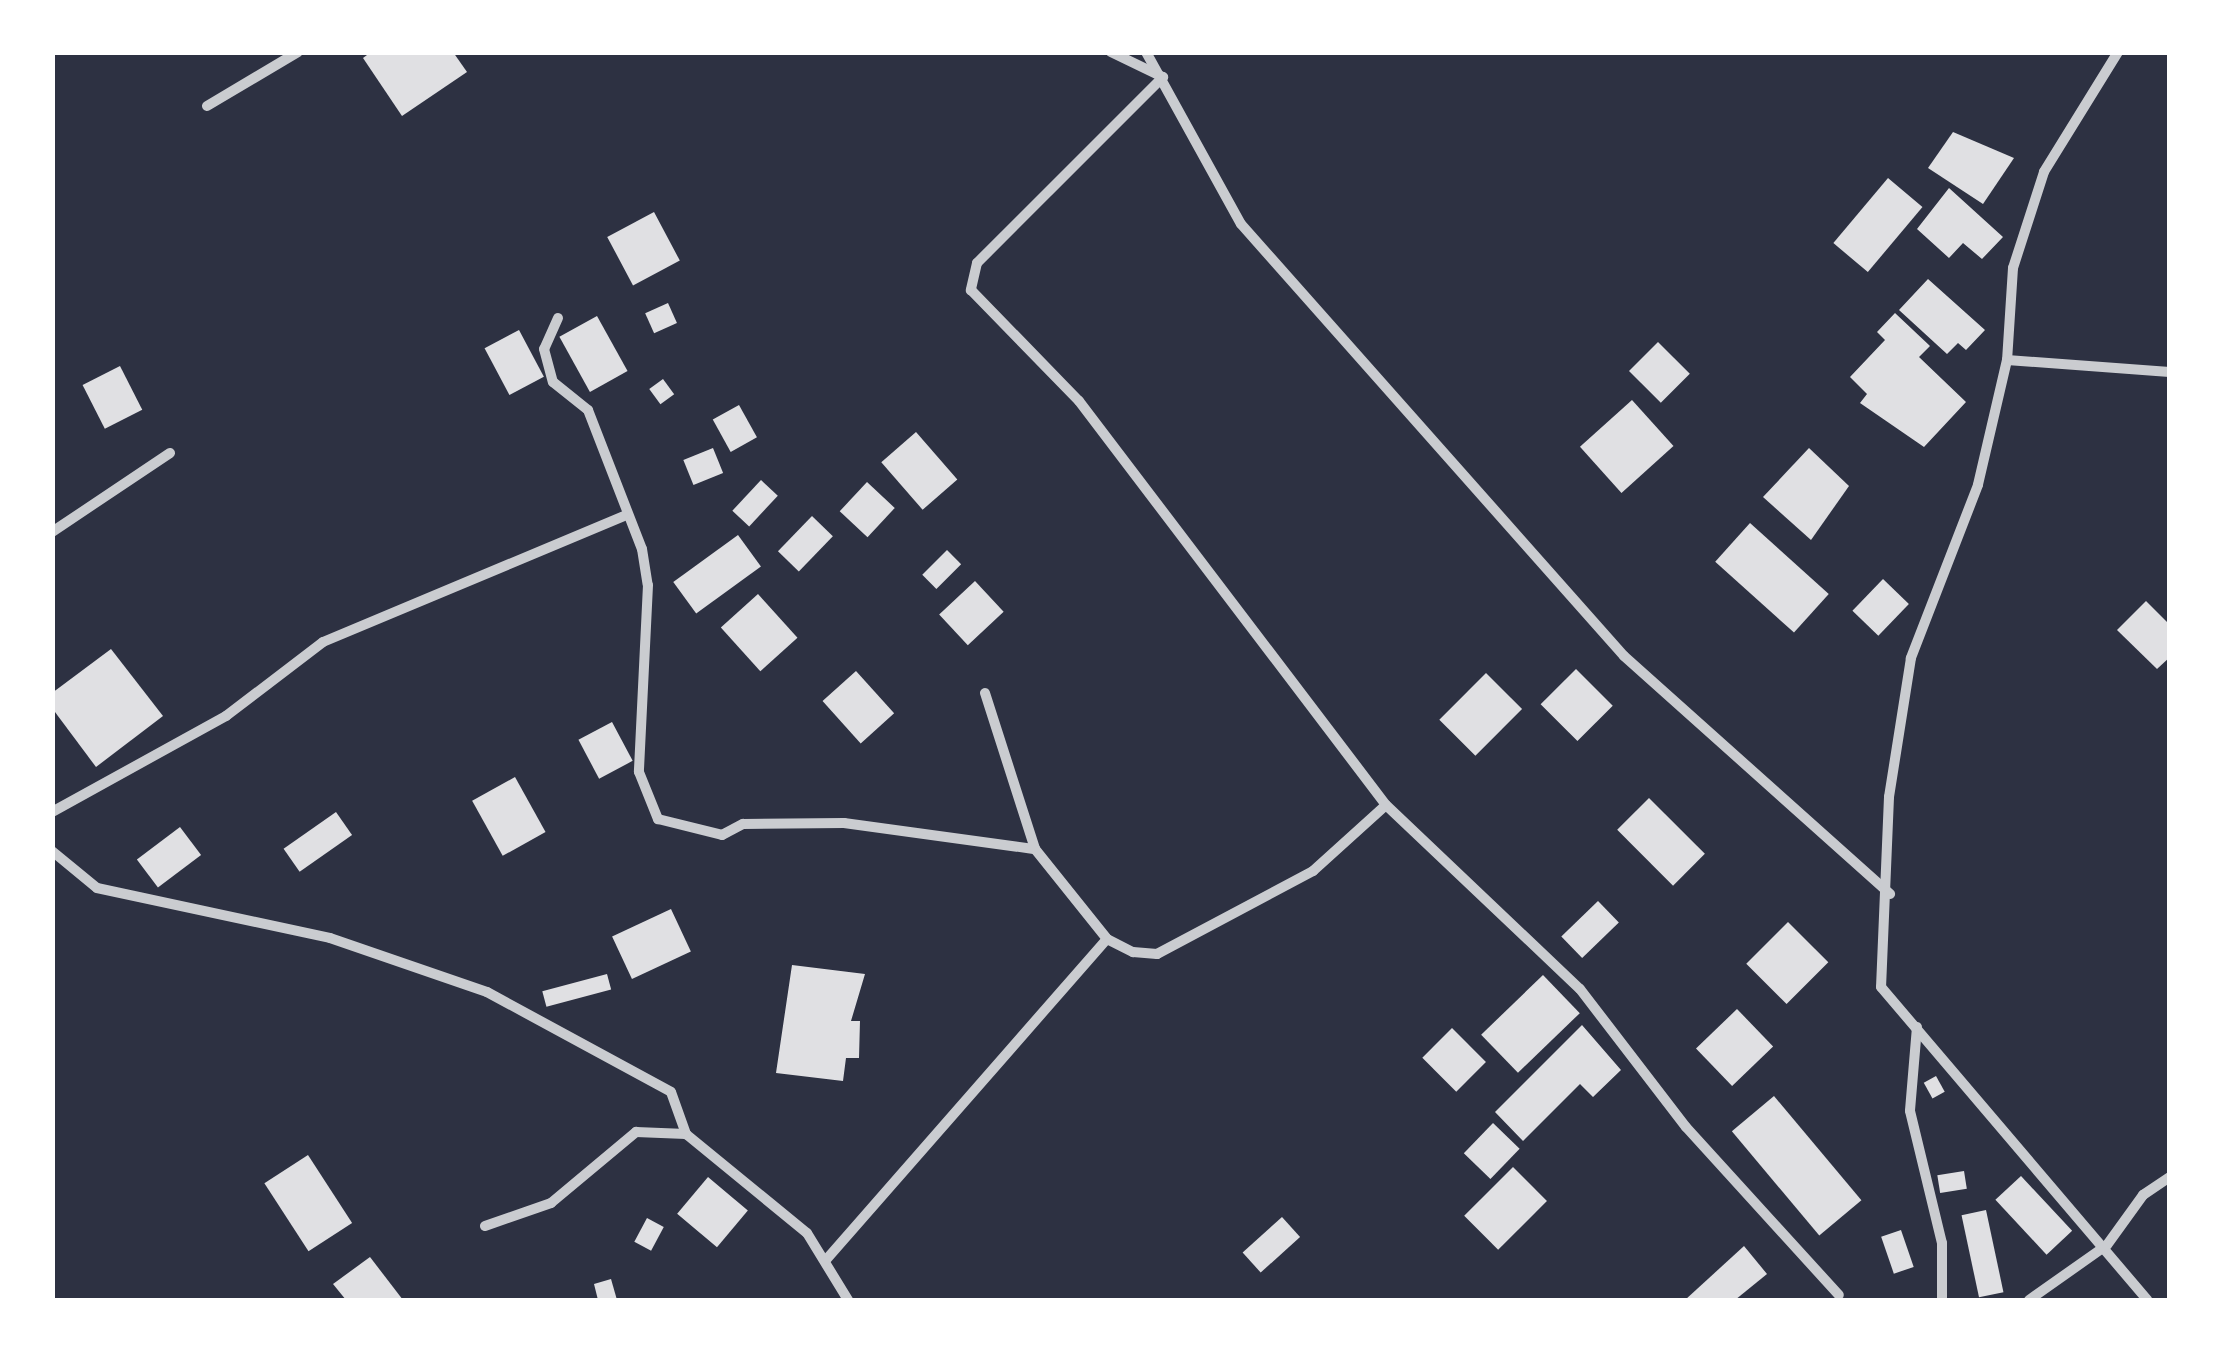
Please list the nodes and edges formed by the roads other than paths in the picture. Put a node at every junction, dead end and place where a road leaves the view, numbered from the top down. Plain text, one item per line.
1 (298, 52) edge
2 (1111, 52) edge
3 (1146, 52) edge
4 (2118, 52) edge
5 (1163, 77) junction
6 (207, 106) dead end
7 (558, 318) dead end
8 (2007, 360) junction
9 (2170, 372) edge
10 (170, 453) dead end
11 (624, 516) junction
12 (52, 532) edge
13 (984, 694) dead end
14 (1386, 805) junction
15 (52, 812) edge
16 (1035, 849) junction
17 (52, 851) edge
18 (1890, 894) junction
19 (1106, 939) junction
20 (1917, 1026) junction
21 (686, 1134) junction
22 (2170, 1177) edge
23 (486, 1226) dead end
24 (2107, 1246) junction
25 (825, 1261) junction
26 (1839, 1295) dead end
27 (848, 1300) edge
28 (1942, 1300) edge
29 (2029, 1300) edge
30 (2147, 1300) edge

1 - 6 street
2 - 5 street
3 - 5 street
4 - 8 street
5 - 14 street
5 - 18 street
7 - 11 street
8 - 9 street
8 - 18 street
10 - 12 street
11 - 15 street
11 - 16 street
13 - 16 street
14 - 19 street
14 - 26 street
16 - 19 street
17 - 21 street
18 - 20 street
19 - 25 street
20 - 24 street
20 - 28 street
21 - 23 street
21 - 25 street
22 - 24 street
24 - 29 street
24 - 30 street
25 - 27 street

